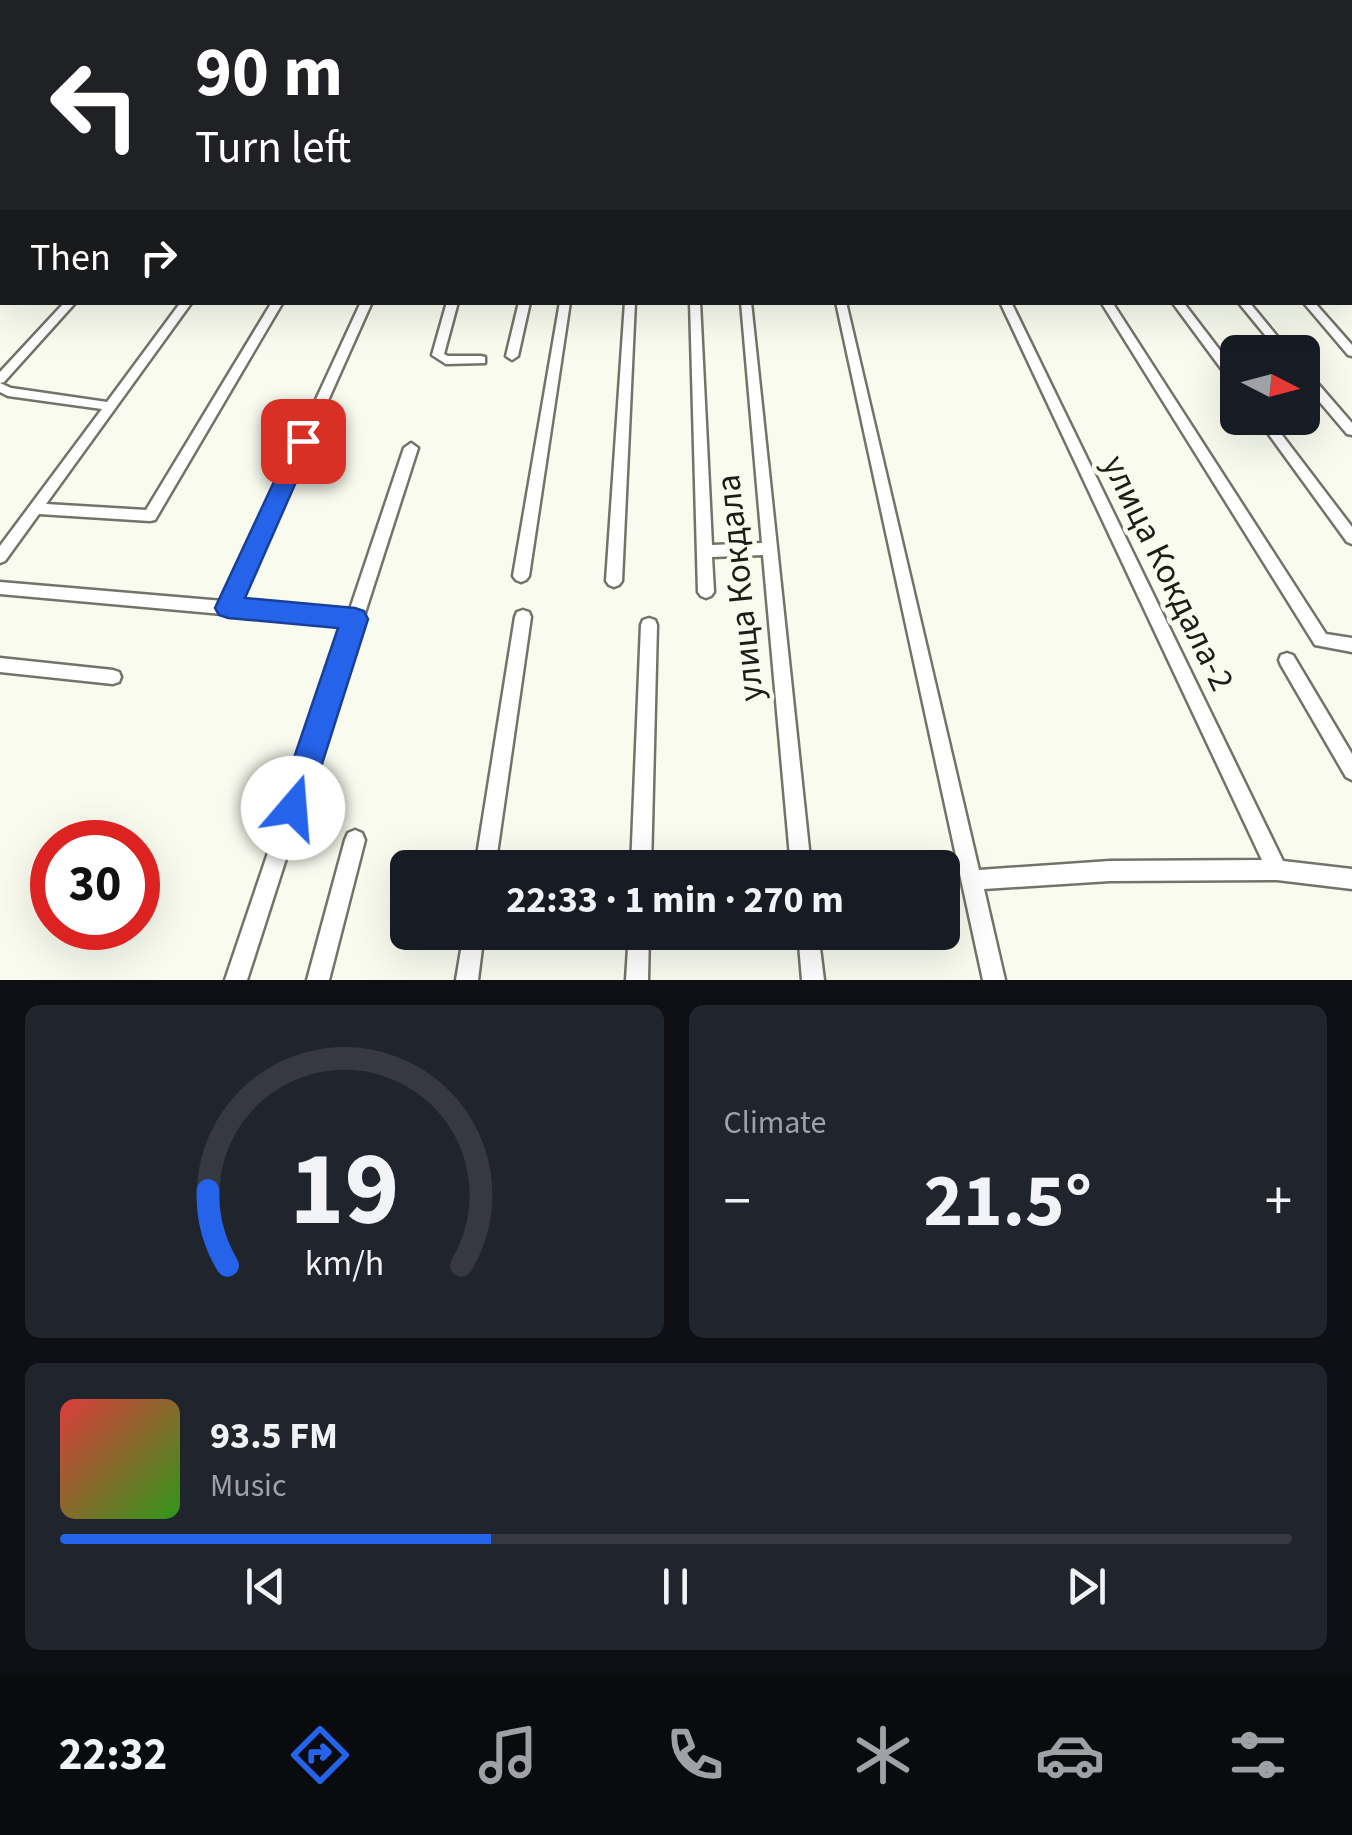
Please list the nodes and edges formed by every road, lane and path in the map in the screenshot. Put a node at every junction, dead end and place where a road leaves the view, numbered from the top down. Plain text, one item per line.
1 (1325, 0) edge
2 (1352, 0) edge
3 (68, 305) edge
4 (185, 305) edge
5 (276, 305) edge
6 (366, 305) edge
7 (452, 305) edge
8 (524, 305) edge
9 (565, 305) edge
10 (630, 305) edge
11 (695, 305) edge
12 (746, 305) edge
13 (843, 305) edge
14 (1006, 305) edge
15 (1108, 305) edge
16 (1179, 305) edge
17 (1246, 305) edge
18 (1311, 305) edge
19 (1271, 335) edge
20 (1352, 352) edge
21 (512, 356) dead end
22 (482, 360) dead end
23 (1220, 360) edge
24 (0, 379) edge
25 (0, 387) edge
26 (1320, 394) edge
27 (110, 406) junction
28 (1352, 431) edge
29 (1276, 435) edge
30 (411, 448) dead end
31 (34, 509) junction
32 (1352, 538) edge
33 (768, 549) junction
34 (705, 551) junction
35 (0, 557) edge
36 (521, 576) dead end
37 (614, 582) dead end
38 (0, 588) edge
39 (706, 592) dead end
40 (228, 608) junction
41 (523, 617) dead end
42 (355, 619) junction
43 (650, 625) dead end
44 (1352, 645) edge
45 (1287, 660) dead end
46 (0, 665) edge
47 (113, 677) dead end
48 (1352, 770) edge
49 (355, 840) dead end
50 (487, 850) edge
51 (642, 850) edge
52 (799, 850) edge
53 (1276, 870) junction
54 (1352, 879) edge
55 (972, 880) junction
56 (471, 950) edge
57 (638, 950) edge
58 (810, 950) edge
59 (236, 980) edge
60 (318, 980) edge
61 (467, 980) edge
62 (637, 980) edge
63 (813, 980) edge
64 (994, 980) edge

1 - 2 street
3 - 24 street
4 - 27 street
5 - 31 street
6 - 40 street
7 - 22 street
8 - 21 street
9 - 36 street
10 - 37 street
11 - 34 street
12 - 33 street, улица Кокдала
13 - 55 street
14 - 53 street, улица Кокдала-2
15 - 44 street
16 - 23 street
17 - 19 street
18 - 20 street
25 - 27 street
26 - 28 street
27 - 31 street
29 - 32 street
30 - 42 street
31 - 35 street
33 - 34 street
33 - 52 street, улица Кокдала
34 - 39 street
38 - 40 street
40 - 42 street
41 - 50 street
42 - 59 street
43 - 51 street
45 - 48 street
46 - 47 street
49 - 60 street
53 - 54 street
53 - 55 street
55 - 64 street
56 - 61 street
57 - 62 street
58 - 63 street

